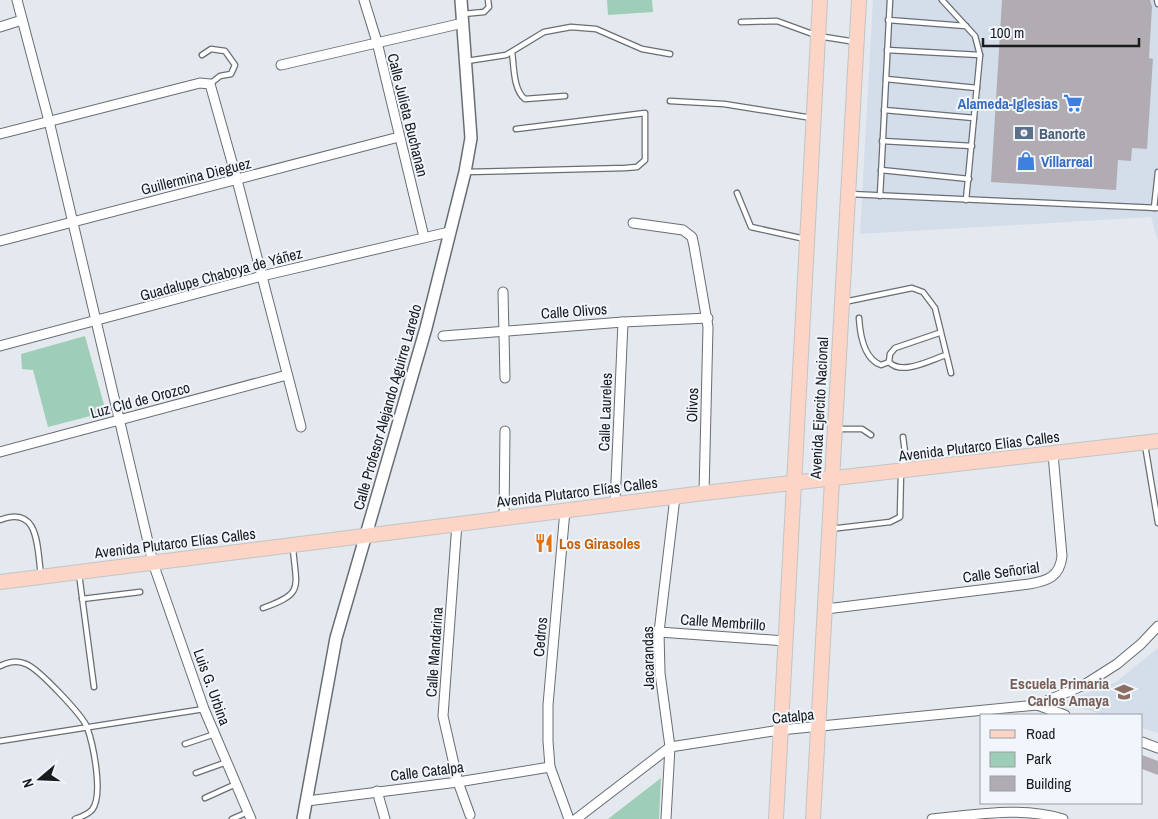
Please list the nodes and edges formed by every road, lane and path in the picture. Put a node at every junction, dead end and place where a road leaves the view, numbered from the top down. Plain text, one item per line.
1 (17, 0) edge
2 (364, 0) edge
3 (460, 0) edge
4 (488, 0) edge
5 (820, 0) edge
6 (860, 0) edge
7 (890, 0) edge
8 (942, 0) edge
9 (1157, 0) edge
10 (1158, 4) edge
11 (462, 18) junction
12 (22, 20) junction
13 (888, 20) junction
14 (741, 22) dead end
15 (966, 26) junction
16 (0, 27) edge
17 (818, 36) junction
18 (376, 42) junction
19 (857, 42) junction
20 (887, 50) junction
21 (512, 52) junction
22 (670, 54) dead end
23 (202, 55) dead end
24 (980, 55) junction
25 (466, 61) junction
26 (281, 65) dead end
27 (886, 79) junction
28 (210, 84) junction
29 (977, 88) junction
30 (565, 96) dead end
31 (670, 101) dead end
32 (884, 110) junction
33 (814, 118) junction
34 (974, 118) junction
35 (49, 120) junction
36 (516, 129) dead end
37 (0, 134) edge
38 (399, 137) junction
39 (882, 140) junction
40 (972, 146) junction
41 (881, 170) junction
42 (465, 172) junction
43 (1158, 172) edge
44 (969, 179) junction
45 (237, 180) junction
46 (737, 192) dead end
47 (848, 194) junction
48 (880, 196) junction
49 (966, 200) junction
50 (1156, 208) edge
51 (72, 222) junction
52 (633, 223) dead end
53 (449, 232) junction
54 (424, 237) junction
55 (807, 240) junction
56 (0, 242) edge
57 (262, 276) junction
58 (503, 292) dead end
59 (843, 302) junction
60 (708, 318) junction
61 (859, 318) dead end
62 (95, 321) junction
63 (623, 322) junction
64 (505, 330) junction
65 (939, 333) junction
66 (443, 336) dead end
67 (0, 346) edge
68 (946, 356) junction
69 (889, 362) junction
70 (951, 373) dead end
71 (287, 376) junction
72 (505, 378) dead end
73 (119, 420) junction
74 (301, 427) dead end
75 (834, 429) junction
76 (505, 431) dead end
77 (871, 435) dead end
78 (903, 437) dead end
79 (1151, 442) edge
80 (0, 452) edge
81 (1053, 454) junction
82 (901, 472) junction
83 (831, 480) junction
84 (793, 484) junction
85 (704, 493) junction
86 (675, 497) junction
87 (615, 504) junction
88 (565, 510) junction
89 (504, 518) junction
90 (0, 520) edge
91 (457, 523) junction
92 (1158, 523) edge
93 (829, 530) junction
94 (368, 534) junction
95 (292, 544) junction
96 (153, 563) junction
97 (79, 572) junction
98 (41, 577) junction
99 (0, 581) edge
100 (140, 592) dead end
101 (82, 599) junction
102 (263, 608) dead end
103 (826, 609) junction
104 (1158, 626) edge
105 (659, 632) junction
106 (785, 641) junction
107 (0, 666) edge
108 (94, 687) dead end
109 (1037, 706) junction
110 (204, 709) junction
111 (1062, 714) edge
112 (87, 727) junction
113 (819, 727) junction
114 (780, 730) junction
115 (215, 734) junction
116 (0, 741) edge
117 (1143, 742) edge
118 (185, 744) dead end
119 (670, 747) junction
120 (1158, 748) edge
121 (227, 762) junction
122 (550, 767) junction
123 (196, 773) dead end
124 (458, 782) junction
125 (236, 784) junction
126 (377, 791) junction
127 (205, 798) dead end
128 (307, 800) junction
129 (470, 815) dead end
130 (249, 816) edge
131 (75, 819) edge
132 (232, 819) edge
133 (303, 819) edge
134 (384, 819) edge
135 (569, 819) edge
136 (576, 819) edge
137 (666, 819) edge
138 (776, 819) edge
139 (813, 819) edge
140 (932, 819) edge
141 (1063, 819) edge

1 - 12 street, Luis G. Urbina
2 - 18 street, Calle Julieta Buchanan
3 - 11 street, Calle Profesor Alejando Aguirre Laredo
4 - 11 lane
5 - 17 main road, Avenida Ejercito Nacional
6 - 19 main road, Avenida Ejercito Nacional
7 - 13 lane
8 - 15 lane
9 - 10 lane
11 - 18 street
11 - 25 street, Calle Profesor Alejando Aguirre Laredo
12 - 16 street
12 - 35 street, Luis G. Urbina
13 - 15 lane
13 - 20 lane
14 - 17 lane
15 - 24 lane
17 - 19 lane
17 - 33 main road, Avenida Ejercito Nacional
18 - 26 street
18 - 38 street, Calle Julieta Buchanan
19 - 47 main road, Avenida Ejercito Nacional
20 - 24 lane
20 - 27 lane
21 - 22 lane
21 - 25 lane
21 - 30 lane
23 - 28 lane
24 - 29 lane
25 - 42 street, Calle Profesor Alejando Aguirre Laredo
27 - 29 lane
27 - 32 lane
28 - 35 street
28 - 45 street
29 - 34 lane
31 - 33 lane
32 - 34 lane
32 - 39 lane
33 - 55 main road, Avenida Ejercito Nacional
34 - 40 lane
35 - 37 street
35 - 51 street, Luis G. Urbina
36 - 42 lane
38 - 45 street, Guillermina Dieguez
38 - 54 street, Calle Julieta Buchanan
39 - 40 lane
39 - 41 lane
40 - 44 lane
41 - 44 lane
41 - 48 lane
42 - 53 street, Calle Profesor Alejando Aguirre Laredo
43 - 50 lane
44 - 49 lane
45 - 51 street, Guillermina Dieguez
45 - 57 street
46 - 55 lane
47 - 48 lane
47 - 59 main road, Avenida Ejercito Nacional
48 - 49 lane
49 - 50 lane
51 - 56 street, Guillermina Dieguez
51 - 62 street, Luis G. Urbina
52 - 60 street, Olivos
53 - 54 street, Guadalupe Chaboya de Yáñez
53 - 94 street, Calle Profesor Alejando Aguirre Laredo
54 - 57 street, Guadalupe Chaboya de Yáñez
55 - 84 main road, Avenida Ejercito Nacional
57 - 62 street, Guadalupe Chaboya de Yáñez
57 - 71 street
58 - 64 street
59 - 65 lane
59 - 75 main road, Avenida Ejercito Nacional
60 - 63 street, Calle Olivos
60 - 85 street, Olivos
61 - 69 lane
62 - 67 street, Guadalupe Chaboya de Yáñez
62 - 73 street, Luis G. Urbina
63 - 64 street, Calle Olivos
63 - 87 street, Calle Laureles
64 - 66 street, Calle Olivos
64 - 72 street
65 - 68 lane
65 - 69 lane
68 - 69 lane
68 - 70 lane
71 - 73 street, Luz CId de Orozco
71 - 74 street
73 - 80 street, Luz CId de Orozco
73 - 96 street, Luis G. Urbina
75 - 77 lane
75 - 83 main road, Avenida Ejercito Nacional
76 - 89 street
78 - 82 lane
79 - 81 main road, Avenida Plutarco Elías Calles
79 - 92 lane
81 - 82 main road, Avenida Plutarco Elías Calles
81 - 103 street, Calle Señorial
82 - 83 main road, Avenida Plutarco Elías Calles
82 - 93 lane
83 - 84 main road, Avenida Plutarco Elías Calles
83 - 93 main road, Avenida Ejercito Nacional
84 - 85 main road, Avenida Plutarco Elías Calles
84 - 106 main road, Avenida Ejercito Nacional
85 - 86 main road, Avenida Plutarco Elías Calles
86 - 87 main road, Avenida Plutarco Elías Calles
86 - 105 street, Jacarandas
87 - 88 main road, Avenida Plutarco Elías Calles
88 - 89 main road, Avenida Plutarco Elías Calles
88 - 122 street, Cedros
89 - 91 main road, Avenida Plutarco Elías Calles
90 - 98 lane
91 - 94 main road, Avenida Plutarco Elías Calles
91 - 124 street, Calle Mandarina
93 - 103 main road, Avenida Ejercito Nacional
94 - 95 main road, Avenida Plutarco Elías Calles
94 - 128 street, Calle Profesor Alejando Aguirre Laredo
95 - 96 main road, Avenida Plutarco Elías Calles
95 - 102 lane
96 - 97 main road, Avenida Plutarco Elías Calles
96 - 110 street, Luis G. Urbina
97 - 98 main road, Avenida Plutarco Elías Calles
97 - 101 lane
98 - 99 main road, Avenida Plutarco Elías Calles
100 - 101 lane
101 - 108 lane
103 - 113 main road, Avenida Ejercito Nacional
104 - 109 street
105 - 106 street, Calle Membrillo
105 - 119 street, Jacarandas
106 - 114 main road, Avenida Ejercito Nacional
107 - 112 lane
109 - 111 street
109 - 113 street, Catalpa
110 - 112 lane
110 - 115 street, Luis G. Urbina
112 - 116 lane
112 - 131 lane
113 - 114 street, Catalpa
113 - 139 main road, Avenida Ejercito Nacional
114 - 119 street, Catalpa
114 - 138 main road, Avenida Ejercito Nacional
115 - 118 lane
115 - 121 street, Luis G. Urbina
117 - 120 street
119 - 136 street, Catalpa
119 - 137 street, Jacarandas
121 - 123 lane
121 - 125 street, Luis G. Urbina
122 - 124 street, Calle Catalpa
122 - 135 street, Cedros
124 - 126 street, Calle Catalpa
124 - 129 street, Calle Mandarina
125 - 127 lane
125 - 130 street, Luis G. Urbina
126 - 128 street, Calle Catalpa
126 - 134 street
128 - 133 street, Calle Profesor Alejando Aguirre Laredo
130 - 132 lane
140 - 141 street

